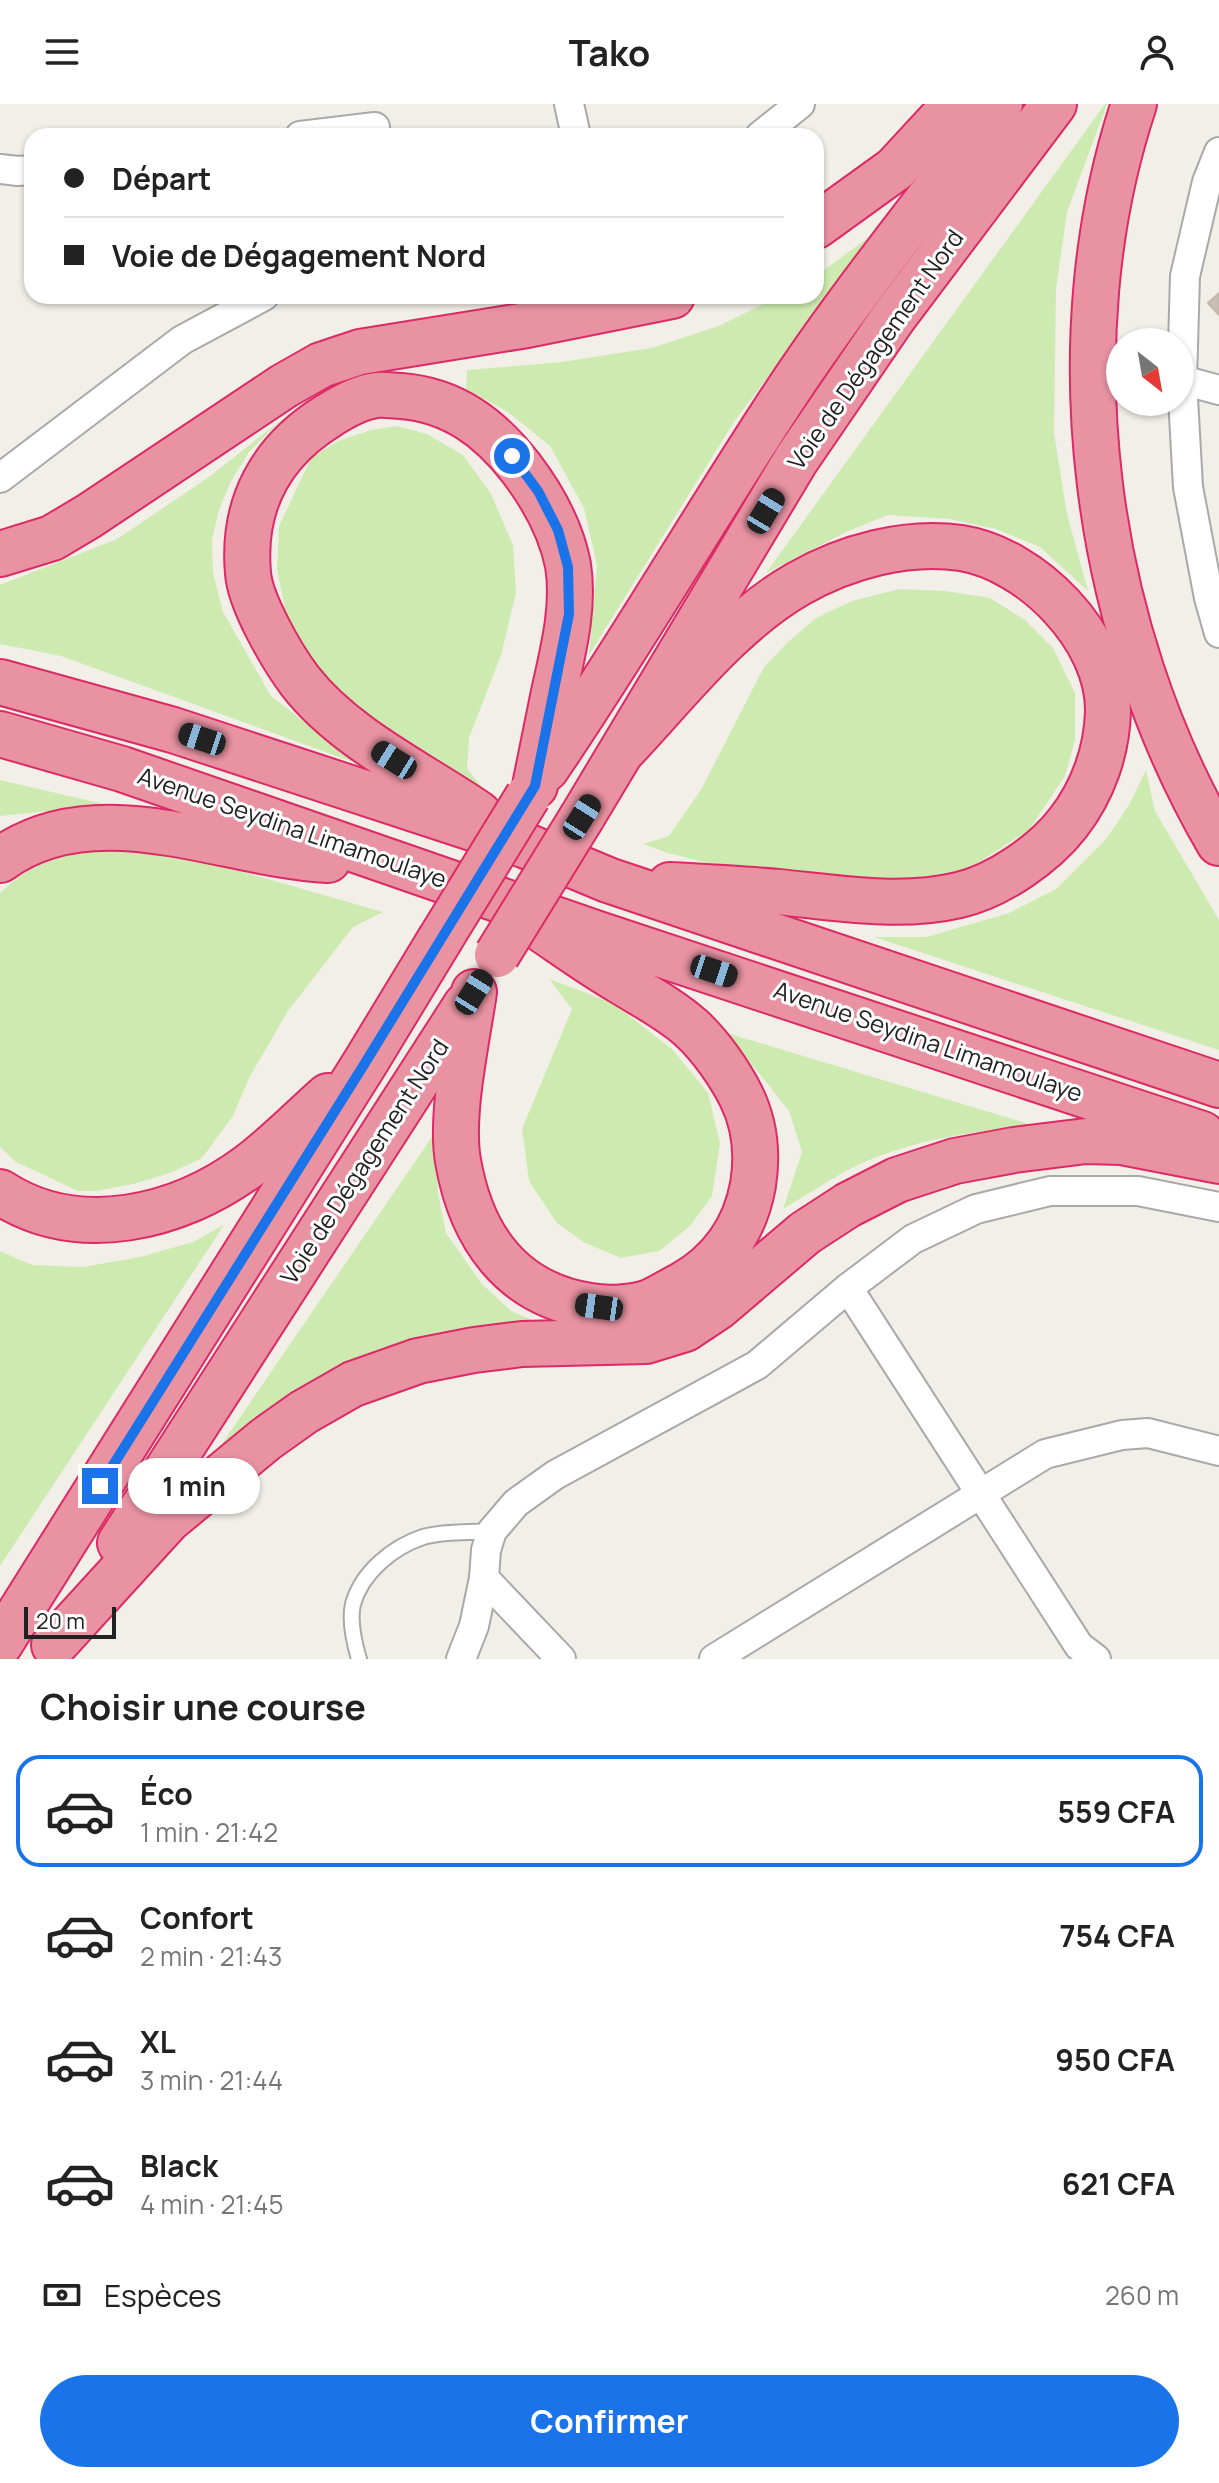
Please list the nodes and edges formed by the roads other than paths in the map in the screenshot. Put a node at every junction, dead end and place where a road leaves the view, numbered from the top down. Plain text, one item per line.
1 (569, 104) edge
2 (955, 104) edge
3 (1000, 104) edge
4 (1054, 104) edge
5 (1134, 104) edge
6 (797, 105) edge
7 (374, 122) edge
8 (342, 128) edge
9 (574, 128) edge
10 (770, 128) edge
11 (1219, 152) edge
12 (0, 169) edge
13 (24, 171) edge
14 (1213, 186) edge
15 (824, 220) edge
16 (249, 304) edge
17 (632, 304) edge
18 (1184, 328) edge
19 (1194, 383) edge
20 (1219, 390) edge
21 (1184, 416) edge
22 (0, 478) edge
23 (0, 554) edge
24 (1219, 633) edge
25 (0, 682) edge
26 (0, 734) edge
27 (624, 749) junction
28 (531, 791) junction
29 (1219, 843) edge
30 (524, 845) junction
31 (0, 860) edge
32 (393, 863) junction
33 (608, 880) junction
34 (496, 899) junction
35 (474, 992) junction
36 (365, 1063) junction
37 (1219, 1085) edge
38 (1219, 1140) edge
39 (1219, 1161) edge
40 (0, 1192) edge
41 (1219, 1207) edge
42 (848, 1288) junction
43 (1219, 1451) edge
44 (981, 1494) junction
45 (492, 1531) junction
46 (484, 1578) junction
47 (0, 1644) edge
48 (49, 1652) edge
49 (1078, 1655) edge
50 (359, 1659) edge
51 (461, 1659) edge
52 (561, 1659) edge
53 (714, 1659) edge

1 - 9 street
2 - 15 highway
3 - 28 highway, Voie de Dégagement Nord
4 - 27 highway, Voie de Dégagement Nord
5 - 29 highway
6 - 10 street
7 - 8 street
11 - 14 street
12 - 13 street
14 - 18 street
16 - 22 street
17 - 23 highway
19 - 20 street
21 - 24 street
25 - 30 highway, Avenue Seydina Limamoulaye
26 - 32 highway, Avenue Seydina Limamoulaye
27 - 33 highway
27 - 35 highway, Voie de Dégagement Nord, bridge
28 - 30 highway
28 - 36 highway, Voie de Dégagement Nord, bridge
30 - 33 highway, Avenue Seydina Limamoulaye
31 - 32 highway
32 - 34 highway, Avenue Seydina Limamoulaye
33 - 37 highway, Avenue Seydina Limamoulaye
34 - 35 highway
34 - 38 highway, Avenue Seydina Limamoulaye
35 - 48 highway, Voie de Dégagement Nord
36 - 40 highway
36 - 47 highway, Voie de Dégagement Nord
39 - 48 highway
41 - 42 street
42 - 44 street
42 - 45 street
43 - 44 street
44 - 49 street
44 - 53 street
45 - 46 street
45 - 50 lane
46 - 51 street
46 - 52 street

